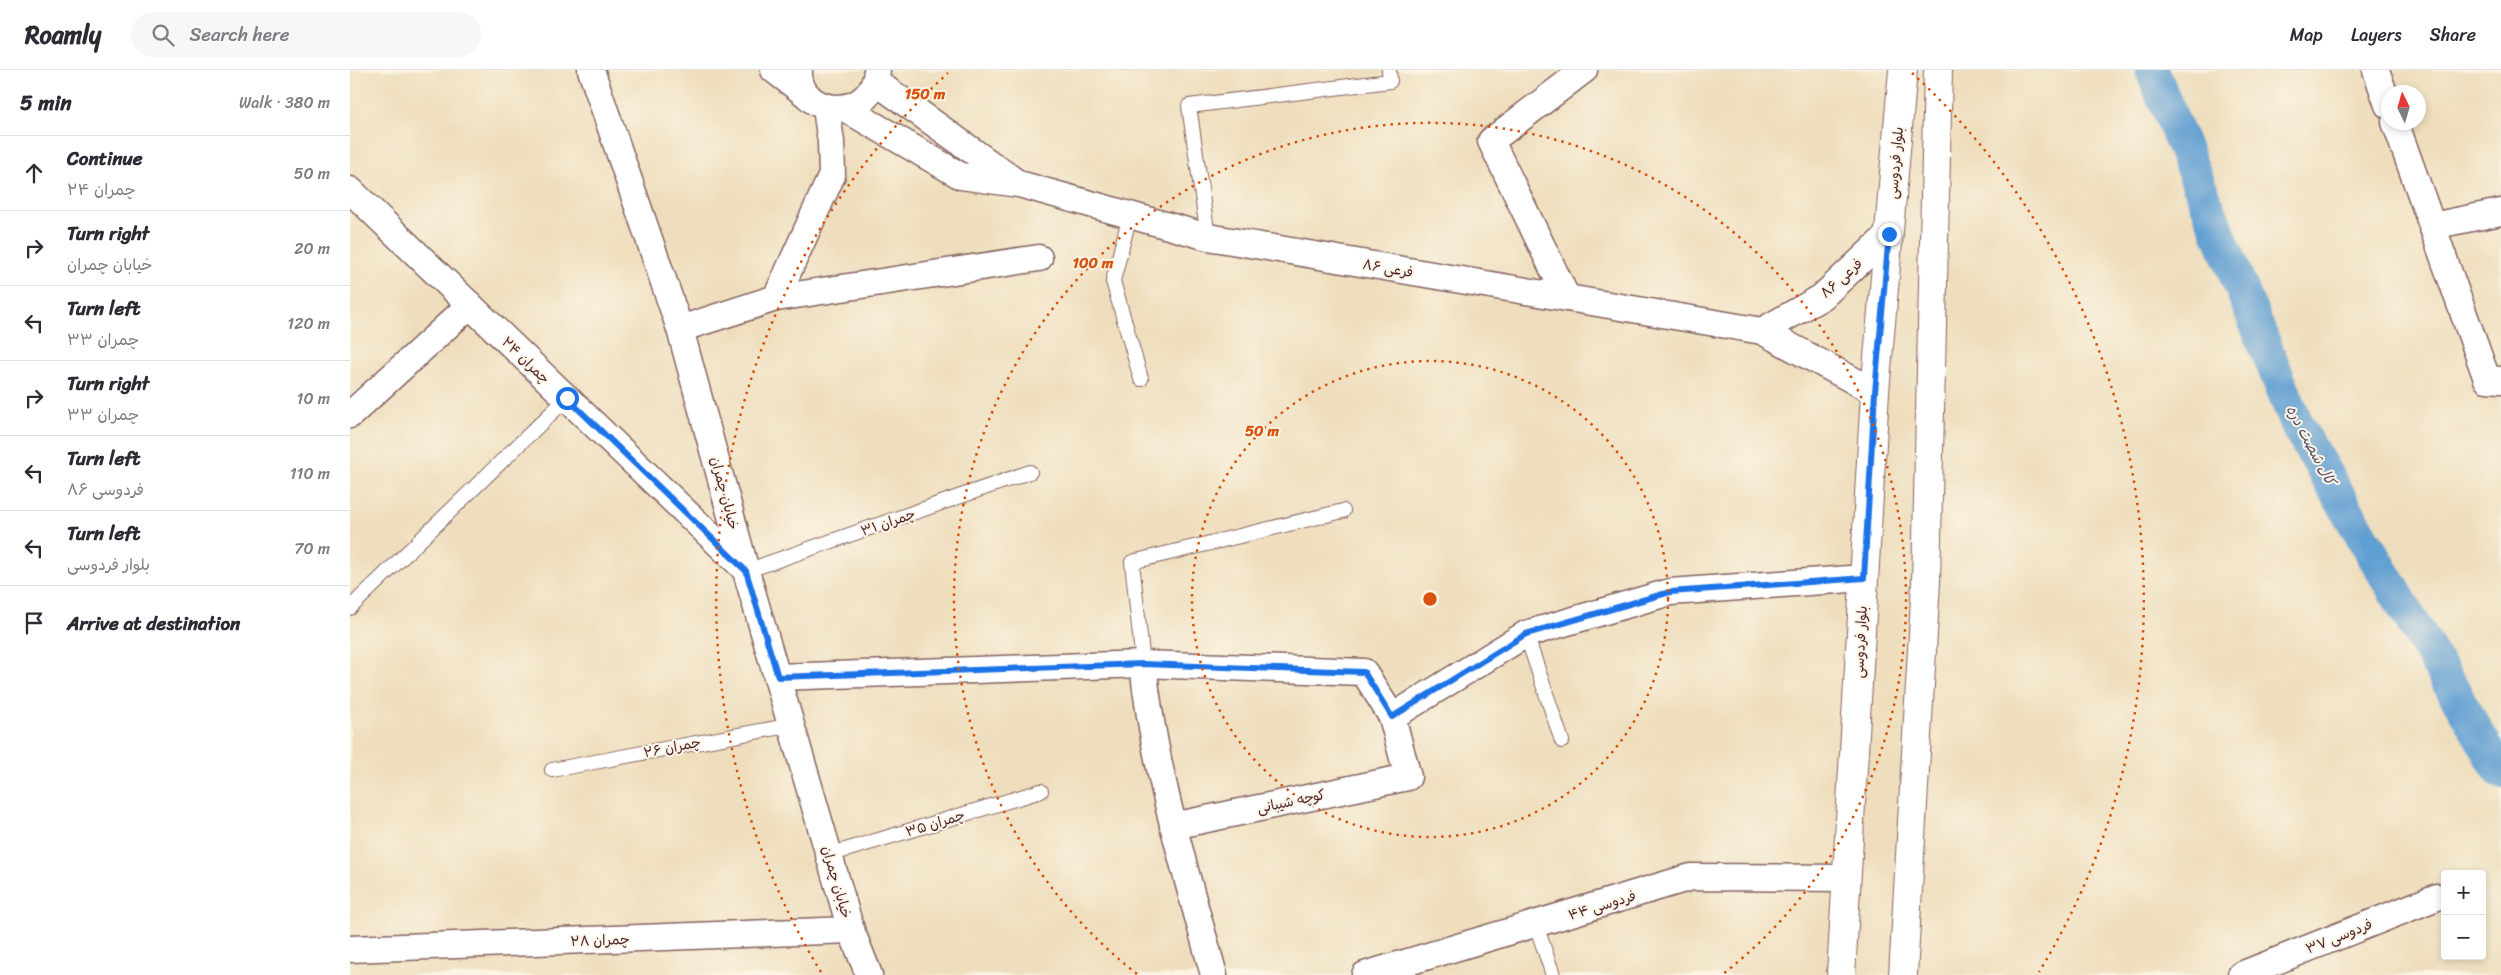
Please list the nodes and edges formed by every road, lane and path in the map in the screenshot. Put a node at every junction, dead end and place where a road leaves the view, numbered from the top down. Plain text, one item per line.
1 (591, 70) edge
2 (774, 70) edge
3 (799, 70) edge
4 (1389, 70) edge
5 (1584, 70) edge
6 (1902, 70) edge
7 (1938, 70) edge
8 (2376, 70) edge
9 (877, 76) edge
10 (2381, 85) edge
11 (827, 104) junction
12 (2398, 130) edge
13 (1019, 184) junction
14 (350, 190) edge
15 (2501, 212) edge
16 (1130, 215) junction
17 (2432, 226) junction
18 (1889, 234) junction
19 (1208, 237) junction
20 (1039, 258) dead end
21 (776, 298) junction
22 (1567, 298) junction
23 (470, 305) junction
24 (680, 328) junction
25 (1762, 331) junction
26 (1141, 379) dead end
27 (2501, 380) edge
28 (1875, 392) junction
29 (567, 398) junction
30 (350, 415) edge
31 (1030, 472) dead end
32 (1343, 511) dead end
33 (746, 571) junction
34 (1864, 578) junction
35 (350, 608) edge
36 (1526, 634) junction
37 (1143, 664) junction
38 (778, 677) junction
39 (1392, 717) junction
40 (792, 724) junction
41 (1562, 741) dead end
42 (552, 770) dead end
43 (1041, 791) dead end
44 (1174, 826) junction
45 (829, 856) junction
46 (1846, 878) junction
47 (2436, 897) dead end
48 (1536, 925) junction
49 (851, 930) junction
50 (350, 950) edge
51 (869, 975) edge
52 (1214, 975) edge
53 (1365, 975) edge
54 (1553, 975) edge
55 (1840, 975) edge
56 (1903, 975) edge
57 (2241, 975) edge

1 - 24 street, خیابان چمران
2 - 11 street
3 - 11 street
4 - 19 lane
5 - 22 street
6 - 18 main road, بلوار فردوسی
7 - 56 main road
8 - 10 street
9 - 11 street
9 - 13 street
11 - 13 street
11 - 21 street
12 - 17 street
13 - 16 street, فرعی ۸۶
14 - 23 street, چمران ۲۴
15 - 17 street
16 - 19 street, فرعی ۸۶
16 - 26 lane
17 - 27 street
18 - 25 street, فرعی ۸۶
18 - 28 main road, بلوار فردوسی
19 - 22 street, فرعی ۸۶
20 - 21 street
21 - 24 street
22 - 25 street, فرعی ۸۶
23 - 29 street, چمران ۲۴
23 - 30 street
24 - 33 street, خیابان چمران
25 - 28 street, فرعی ۸۶
28 - 34 main road, بلوار فردوسی
29 - 33 street, چمران ۲۴
29 - 35 lane
31 - 33 lane, چمران ۳۱
32 - 37 lane
33 - 38 street, خیابان چمران
34 - 36 street
34 - 46 main road, بلوار فردوسی
36 - 39 street
36 - 41 lane
37 - 38 street
37 - 39 street
37 - 44 street
38 - 40 street, خیابان چمران
39 - 44 street, کوچه شیبانی
40 - 42 lane, چمران ۲۶
40 - 45 street, خیابان چمران
43 - 45 lane, چمران ۳۵
44 - 52 street
45 - 49 street, خیابان چمران
46 - 48 street, فردوسی ۴۴
46 - 55 main road, بلوار فردوسی
47 - 57 street, فردوسی ۳۷
48 - 53 street, فردوسی ۴۴
48 - 54 lane
49 - 50 street, چمران ۲۸
49 - 51 street, خیابان چمران

